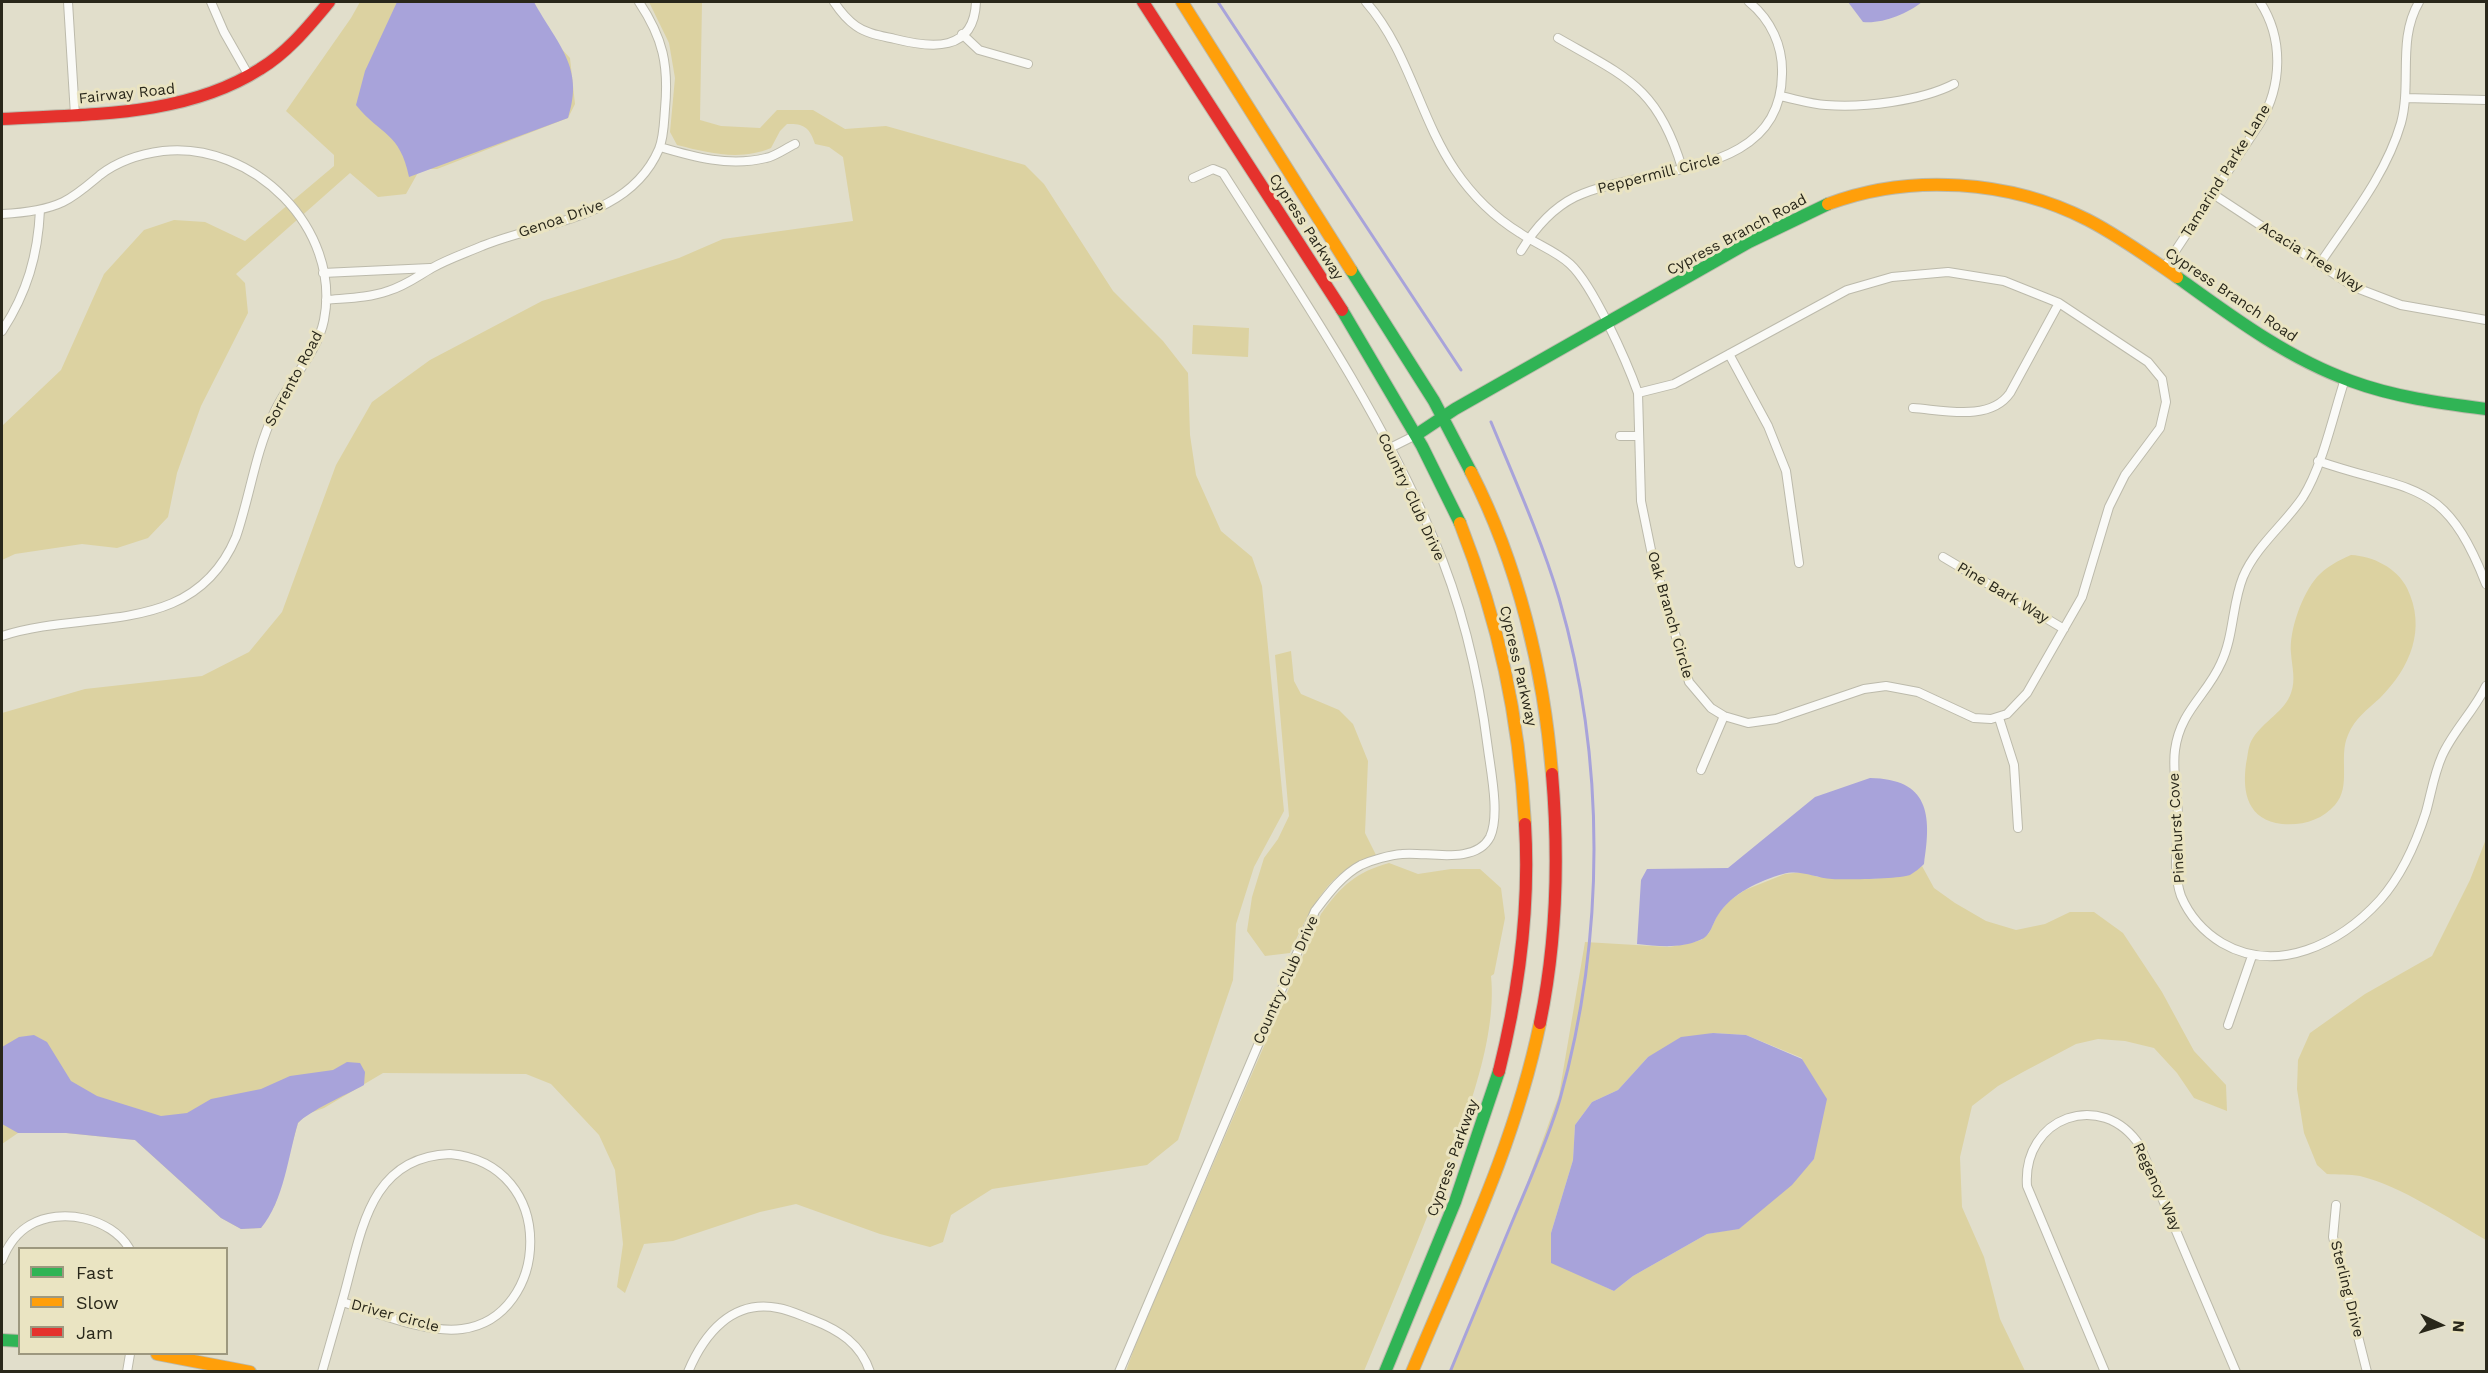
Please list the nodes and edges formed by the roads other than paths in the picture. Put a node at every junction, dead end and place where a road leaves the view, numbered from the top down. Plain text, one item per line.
1 (68, 2) edge
2 (211, 2) edge
3 (329, 2) edge
4 (639, 2) edge
5 (834, 2) edge
6 (976, 2) edge
7 (1143, 2) edge
8 (1182, 2) edge
9 (1368, 2) edge
10 (1749, 2) edge
11 (2260, 2) edge
12 (2419, 2) edge
13 (962, 34) junction
14 (1558, 38) dead end
15 (1028, 64) dead end
16 (249, 76) junction
17 (1954, 84) dead end
18 (1780, 96) junction
19 (2405, 98) junction
20 (2487, 100) edge
21 (75, 115) junction
22 (2, 119) edge
23 (795, 144) dead end
24 (660, 147) junction
25 (1682, 168) junction
26 (1193, 178) dead end
27 (2212, 194) junction
28 (40, 210) junction
29 (2, 214) edge
30 (1528, 238) junction
31 (1521, 251) dead end
32 (2319, 265) junction
33 (434, 267) junction
34 (2164, 268) junction
35 (323, 273) junction
36 (326, 300) junction
37 (2059, 303) junction
38 (2487, 320) edge
39 (1606, 323) junction
40 (2, 330) edge
41 (1729, 354) junction
42 (2345, 378) junction
43 (1638, 393) junction
44 (1913, 408) dead end
45 (2487, 409) edge
46 (1443, 416) junction
47 (1416, 435) junction
48 (1639, 435) junction
49 (1620, 436) dead end
50 (1390, 447) junction
51 (2318, 462) junction
52 (1943, 557) dead end
53 (1799, 563) dead end
54 (2487, 584) edge
55 (2064, 629) junction
56 (2, 636) edge
57 (2487, 686) edge
58 (1724, 717) junction
59 (1999, 718) junction
60 (1701, 770) dead end
61 (2018, 828) dead end
62 (2252, 956) junction
63 (2228, 1025) dead end
64 (2336, 1205) dead end
65 (128, 1247) edge
66 (2, 1260) edge
67 (342, 1302) junction
68 (2, 1340) edge
69 (18, 1341) edge
70 (130, 1355) edge
71 (167, 1355) edge
72 (127, 1371) edge
73 (250, 1371) edge
74 (322, 1371) edge
75 (688, 1371) edge
76 (870, 1371) edge
77 (1119, 1371) edge
78 (1385, 1371) edge
79 (1412, 1371) edge
80 (2105, 1371) edge
81 (2236, 1371) edge
82 (2367, 1371) edge

1 - 21 street
2 - 16 street
3 - 16 main road, Fairway Road
4 - 24 street, Genoa Drive
5 - 13 street
6 - 13 street
7 - 47 main road, Cypress Parkway
8 - 46 main road, Cypress Parkway
9 - 30 street
10 - 18 street, Peppermill Circle
11 - 27 street, Tamarind Parke Lane
12 - 19 street
13 - 15 street
14 - 25 street
16 - 21 main road, Fairway Road
17 - 18 street
18 - 25 street, Peppermill Circle
19 - 20 street
19 - 32 street
21 - 22 main road, Fairway Road
23 - 24 street
24 - 33 street, Genoa Drive
25 - 30 street, Peppermill Circle
26 - 50 street, Country Club Drive
27 - 32 street, Acacia Tree Way
27 - 34 street, Tamarind Parke Lane
28 - 29 street, Sorrento Road
28 - 35 street, Sorrento Road
28 - 40 street
30 - 31 street, Peppermill Circle
30 - 39 street
32 - 38 street, Acacia Tree Way
33 - 35 street, Genoa Drive
33 - 36 street, Genoa Drive
34 - 39 main road, Cypress Branch Road
34 - 42 main road, Cypress Branch Road
35 - 36 street, Sorrento Road
36 - 56 street, Sorrento Road
37 - 41 street
37 - 44 street
37 - 55 street
39 - 43 street, Oak Branch Circle
39 - 46 main road, Cypress Branch Road
41 - 43 street
41 - 53 street
42 - 45 main road, Cypress Branch Road
42 - 51 street, Pinehurst Cove
43 - 48 street, Oak Branch Circle
46 - 47 main road, Cypress Branch Road
46 - 79 main road, Cypress Parkway
47 - 50 street
47 - 78 main road, Cypress Parkway
48 - 49 street
48 - 58 street, Oak Branch Circle
50 - 77 street, Country Club Drive
51 - 54 street
51 - 62 street, Pinehurst Cove
52 - 55 street, Pine Bark Way
55 - 59 street
57 - 62 street, Pinehurst Cove
58 - 59 street, Oak Branch Circle
58 - 60 street
59 - 61 street
62 - 63 street
64 - 82 street, Sterling Drive
65 - 66 street
67 - 67 street, Driver Circle
67 - 74 street, Driver Circle
68 - 69 main road
70 - 72 street
71 - 73 main road
75 - 76 street
80 - 81 street, Regency Way

